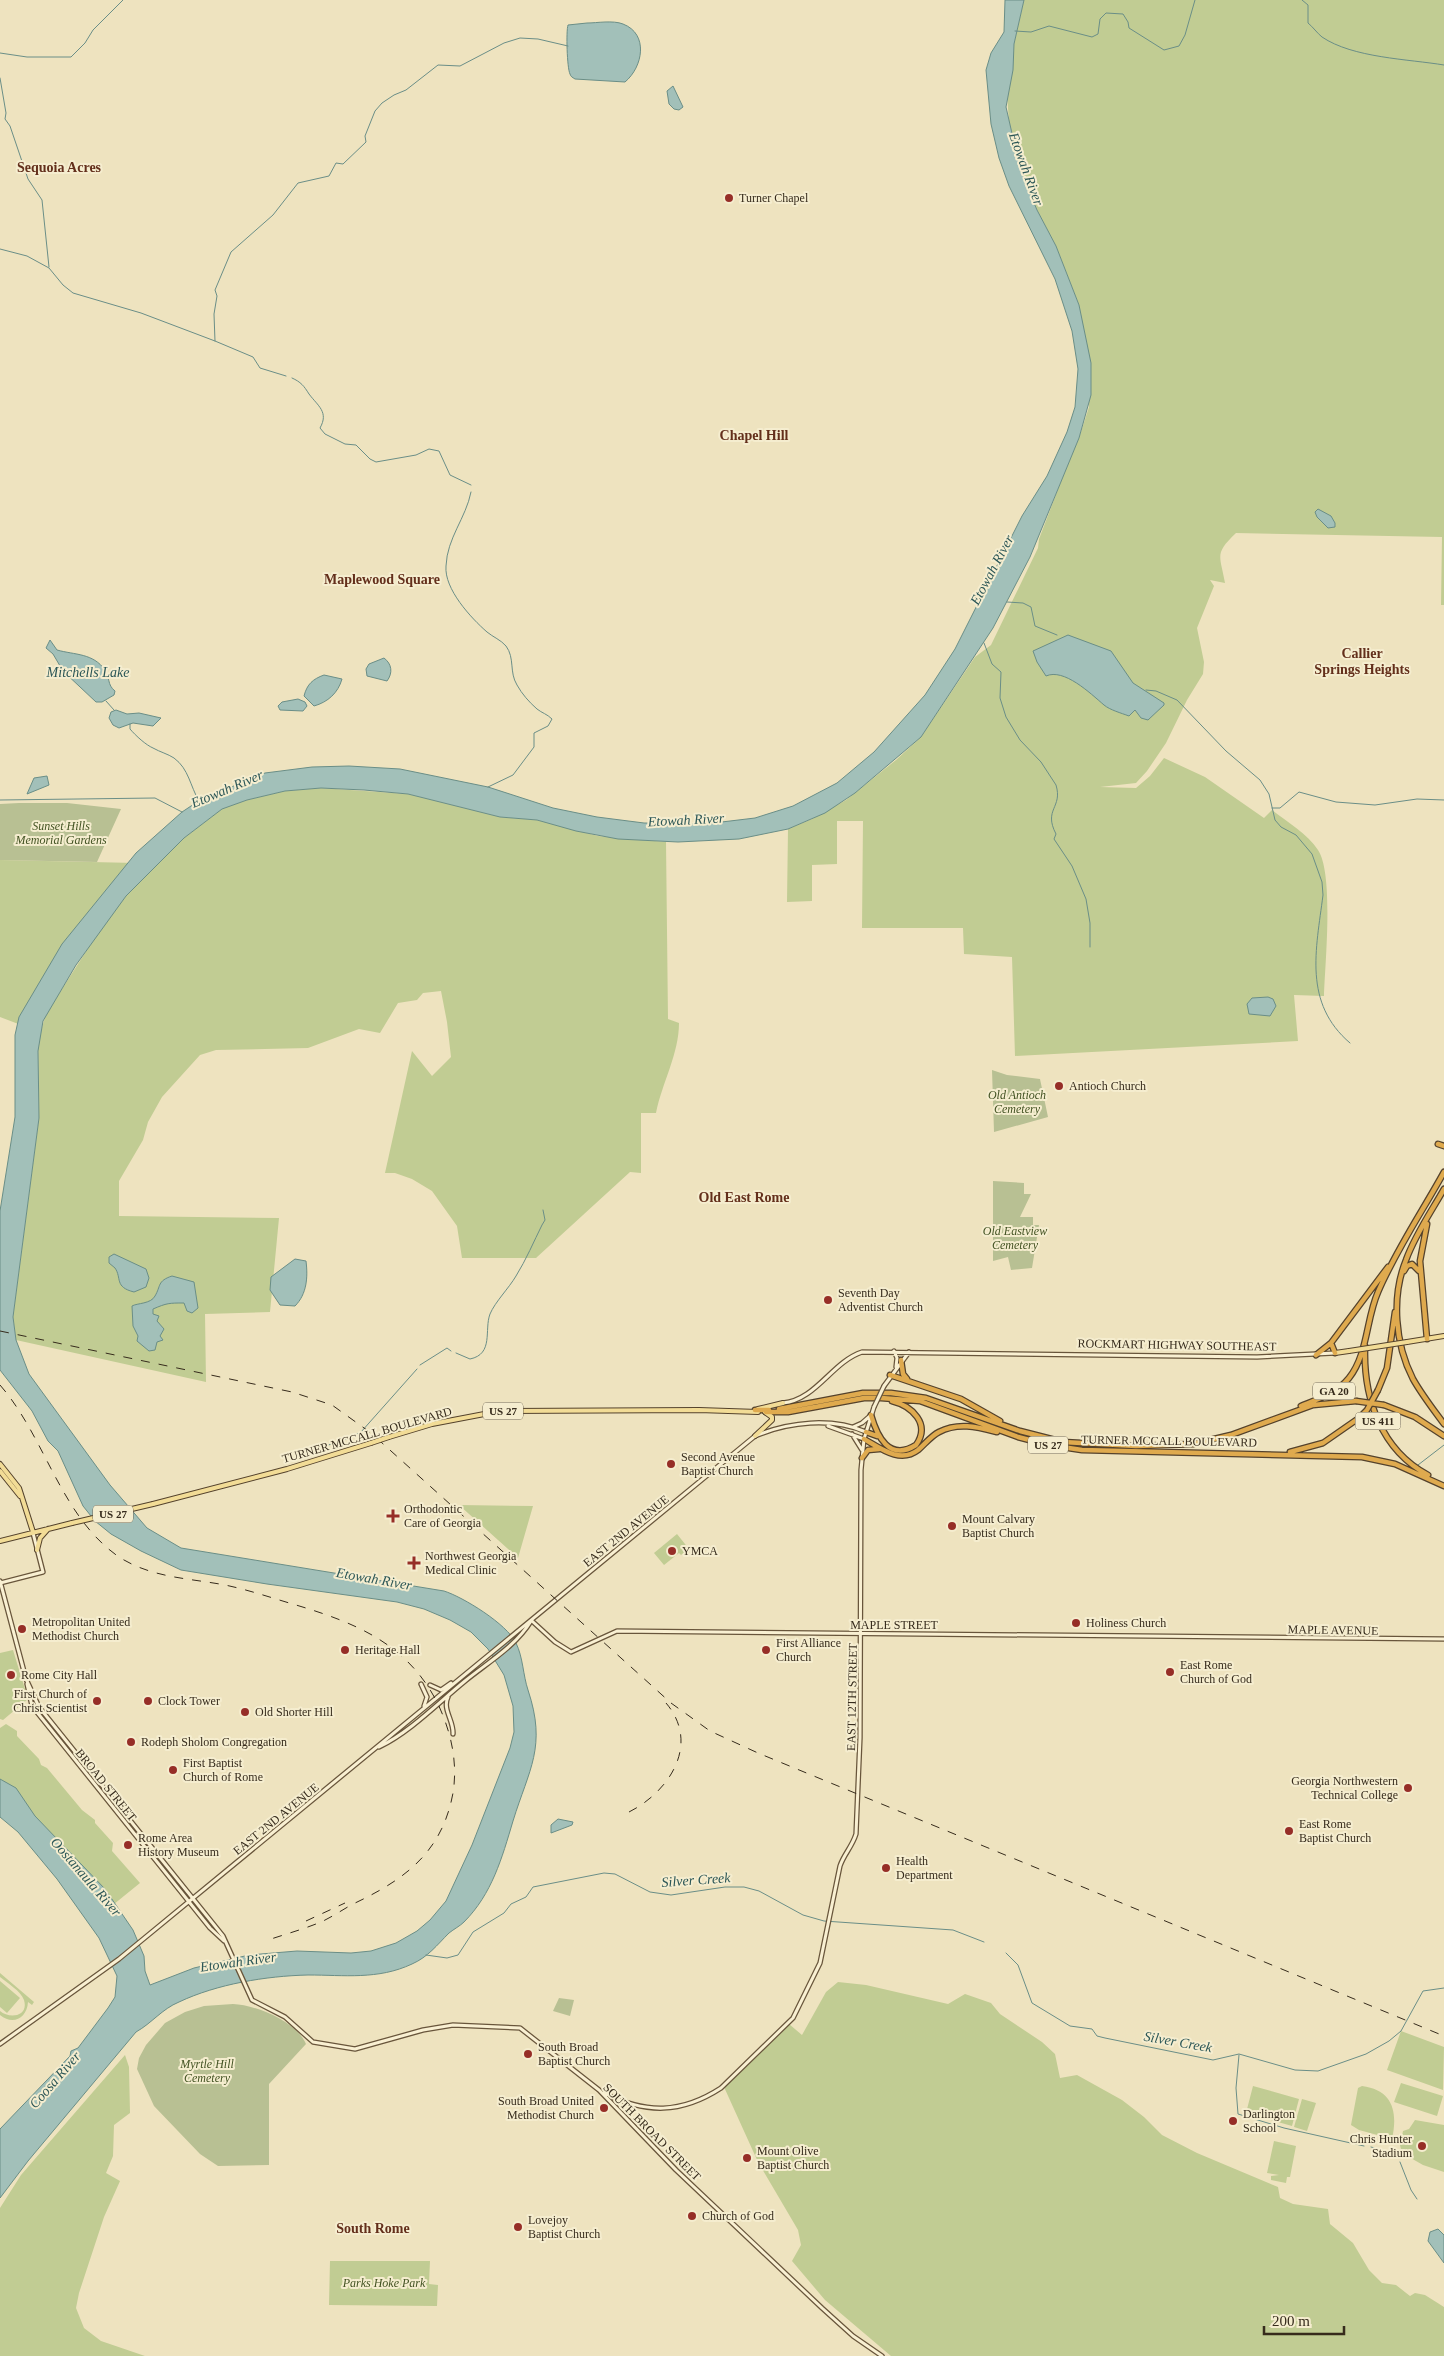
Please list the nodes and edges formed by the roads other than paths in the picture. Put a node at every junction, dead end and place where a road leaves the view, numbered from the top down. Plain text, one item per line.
1 (1438, 1144) dead end
2 (1444, 1146) edge
3 (1444, 1172) edge
4 (1444, 1189) edge
5 (1435, 1205) junction
6 (1393, 1262) junction
7 (1420, 1272) junction
8 (1401, 1277) junction
9 (1397, 1303) junction
10 (1367, 1330) junction
11 (1444, 1336) edge
12 (1427, 1339) junction
13 (1331, 1343) junction
14 (893, 1351) junction
15 (909, 1351) junction
16 (1335, 1353) junction
17 (1316, 1355) junction
18 (901, 1360) junction
19 (896, 1367) junction
20 (890, 1375) junction
21 (908, 1380) junction
22 (881, 1398) junction
23 (783, 1403) joint
24 (755, 1410) junction
25 (748, 1411) junction
26 (766, 1412) junction
27 (871, 1415) junction
28 (1270, 1420) junction
29 (1444, 1424) edge
30 (825, 1425) junction
31 (1008, 1426) junction
32 (852, 1427) junction
33 (866, 1432) junction
34 (851, 1434) junction
35 (755, 1436) junction
36 (1018, 1436) junction
37 (1444, 1436) edge
38 (878, 1437) junction
39 (864, 1439) junction
40 (882, 1450) junction
41 (862, 1452) junction
42 (1263, 1453) junction
43 (862, 1458) junction
44 (0, 1464) edge
45 (0, 1471) edge
46 (1444, 1485) edge
47 (22, 1499) junction
48 (48, 1529) junction
49 (33, 1532) junction
50 (0, 1541) edge
51 (37, 1550) junction
52 (0, 1582) edge
53 (532, 1621) junction
54 (862, 1634) junction
55 (1221, 1638) joint
56 (1444, 1639) edge
57 (26, 1679) junction
58 (456, 1682) junction
59 (421, 1684) dead end
60 (430, 1685) dead end
61 (450, 1694) junction
62 (422, 1710) junction
63 (453, 1734) dead end
64 (374, 1750) junction
65 (192, 1898) junction
66 (189, 1902) junction
67 (224, 1942) junction
68 (247, 1991) joint
69 (0, 2044) edge
70 (599, 2090) junction
71 (618, 2100) junction
72 (614, 2104) junction
73 (882, 2356) edge

1 - 2 highway
3 - 6 highway, US 411
4 - 5 highway
5 - 7 highway
5 - 8 highway
6 - 10 highway, US 411
6 - 13 highway
7 - 8 highway
7 - 12 highway
8 - 9 highway
9 - 29 highway
9 - 42 highway, GA 20, bridge
10 - 28 highway, GA 20
10 - 46 highway, US 411
11 - 12 main road, ROCKMART HIGHWAY SOUTHEAST
12 - 16 main road, ROCKMART HIGHWAY SOUTHEAST, bridge
13 - 16 highway
13 - 17 highway
14 - 15 main road, ROCKMART HIGHWAY SOUTHEAST
14 - 19 main road
14 - 23 main road, ROCKMART HIGHWAY SOUTHEAST
15 - 17 main road, ROCKMART HIGHWAY SOUTHEAST
15 - 18 main road, EAST 12TH STREET
16 - 17 main road, ROCKMART HIGHWAY SOUTHEAST
18 - 19 main road, EAST 12TH STREET
18 - 21 highway
19 - 20 main road, EAST 12TH STREET
20 - 21 highway
20 - 27 main road, EAST 12TH STREET, bridge
21 - 31 highway
22 - 26 highway, TURNER MCCALL BOULEVARD / US 27
22 - 36 highway, TURNER MCCALL BOULEVARD / US 27
22 - 38 highway
23 - 24 main road
24 - 25 main road, TURNER MCCALL BOULEVARD / US 27
24 - 31 highway, TURNER MCCALL BOULEVARD / US 27
25 - 26 main road, TURNER MCCALL BOULEVARD / US 27
25 - 48 main road, TURNER MCCALL BOULEVARD / US 27, bridge
26 - 35 main road
27 - 32 main road
27 - 33 main road, EAST 12TH STREET
27 - 38 highway
28 - 31 highway, TURNER MCCALL BOULEVARD / US 27
28 - 37 highway, TURNER MCCALL BOULEVARD / US 27, bridge
30 - 32 main road
30 - 34 main road
30 - 35 main road
32 - 33 main road
33 - 38 highway
33 - 39 main road, EAST 12TH STREET
34 - 39 main road
34 - 41 main road
35 - 53 main road, EAST 2ND AVENUE
36 - 40 highway
36 - 42 highway, TURNER MCCALL BOULEVARD / US 27
39 - 40 highway
39 - 41 main road, EAST 12TH STREET
40 - 43 highway
41 - 43 main road, EAST 12TH STREET
42 - 46 highway, TURNER MCCALL BOULEVARD / US 27
43 - 54 main road, EAST 12TH STREET
44 - 47 main road
45 - 47 main road
47 - 49 main road
48 - 49 main road, TURNER MCCALL BOULEVARD / US 27
48 - 51 main road
49 - 50 main road, TURNER MCCALL BOULEVARD / US 27
49 - 51 main road
51 - 52 main road
52 - 57 main road, BROAD STREET
53 - 54 main road, MAPLE STREET
53 - 58 main road, EAST 2ND AVENUE
53 - 61 main road, EAST 2ND AVENUE
54 - 55 main road, MAPLE STREET
54 - 71 main road, EAST 12TH STREET
55 - 56 main road, MAPLE AVENUE
57 - 65 main road, BROAD STREET
57 - 66 main road, BROAD STREET
58 - 60 main road
58 - 62 main road, EAST 2ND AVENUE
59 - 62 main road
61 - 63 main road
61 - 64 main road, EAST 2ND AVENUE
62 - 64 main road, EAST 2ND AVENUE
64 - 65 main road, EAST 2ND AVENUE
65 - 66 main road, EAST 2ND AVENUE
65 - 67 main road, BROAD STREET
66 - 67 main road, BROAD STREET
66 - 69 main road, EAST 2ND AVENUE
67 - 68 main road, BROAD STREET
68 - 70 main road, SOUTH BROAD STREET
70 - 71 main road, EAST 12TH STREET
70 - 72 main road, SOUTH BROAD STREET
71 - 72 main road
72 - 73 main road, SOUTH BROAD STREET

